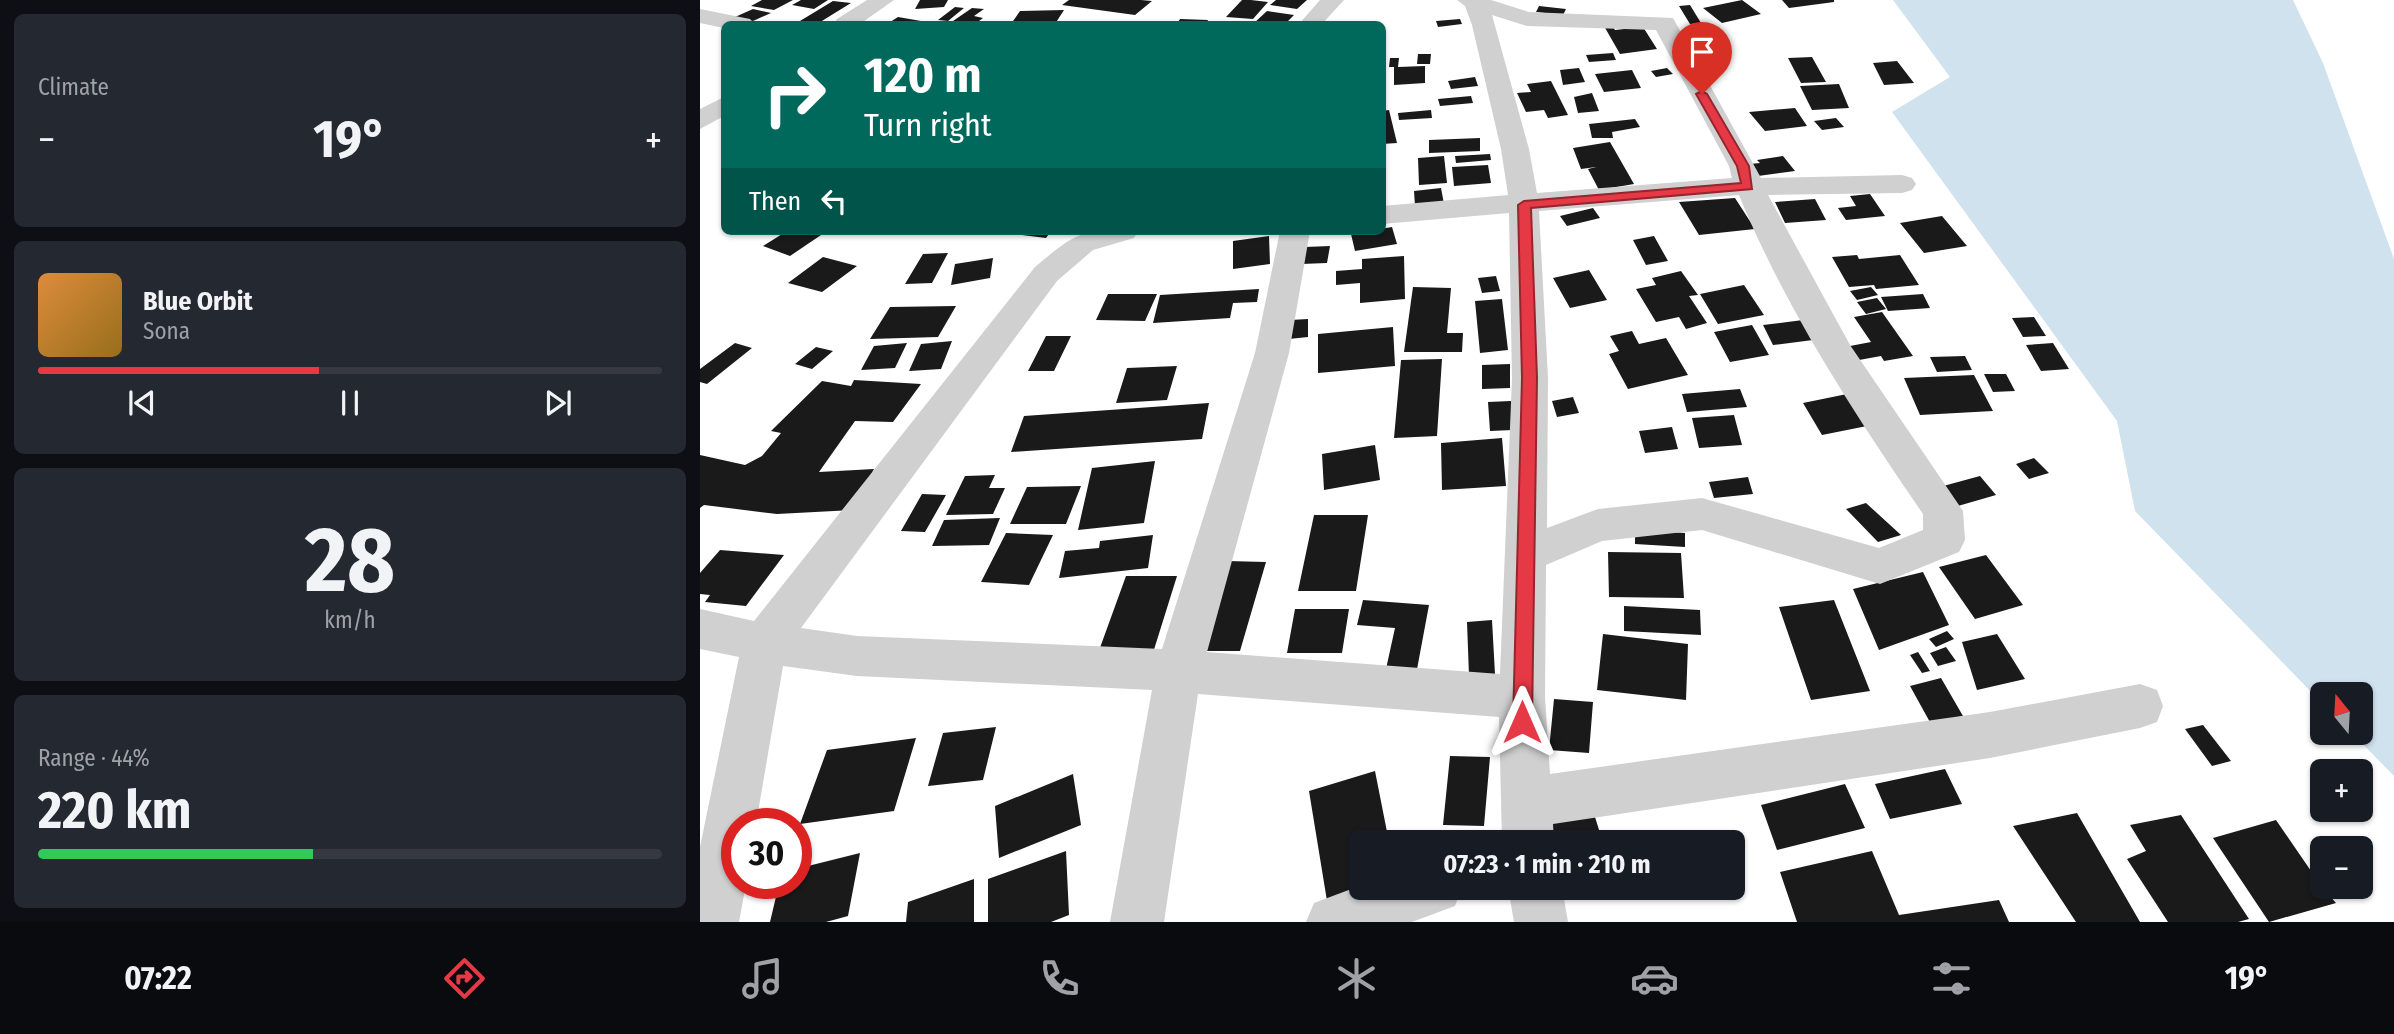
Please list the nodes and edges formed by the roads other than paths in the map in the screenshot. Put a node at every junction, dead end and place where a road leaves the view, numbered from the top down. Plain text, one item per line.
1 (883, 0) edge
2 (1333, 0) edge
3 (1472, 0) edge
4 (700, 16) edge
5 (726, 21) edge
6 (850, 21) edge
7 (1313, 21) edge
8 (721, 107) edge
9 (700, 121) edge
10 (1902, 184) dead end
11 (1748, 186) junction
12 (1524, 205) junction
13 (1386, 215) edge
14 (1109, 235) edge
15 (1294, 235) edge
16 (1526, 555) junction
17 (700, 629) edge
18 (764, 643) junction
19 (1178, 673) junction
20 (1522, 697) junction
21 (2140, 706) dead end
22 (1527, 822) edge
23 (1398, 900) edge
24 (1537, 900) edge
25 (712, 922) edge
26 (1137, 922) edge
27 (1333, 922) edge
28 (1541, 922) edge

1 - 6 street
2 - 7 street
3 - 11 street
3 - 12 street
4 - 5 street
8 - 9 street
10 - 11 street
11 - 12 street
11 - 16 street
12 - 13 street
12 - 16 street
14 - 18 street
15 - 19 street
16 - 20 street
17 - 18 street
18 - 19 street
18 - 25 street
19 - 20 street
19 - 26 street
20 - 22 street
21 - 22 street
23 - 27 street
24 - 28 street

